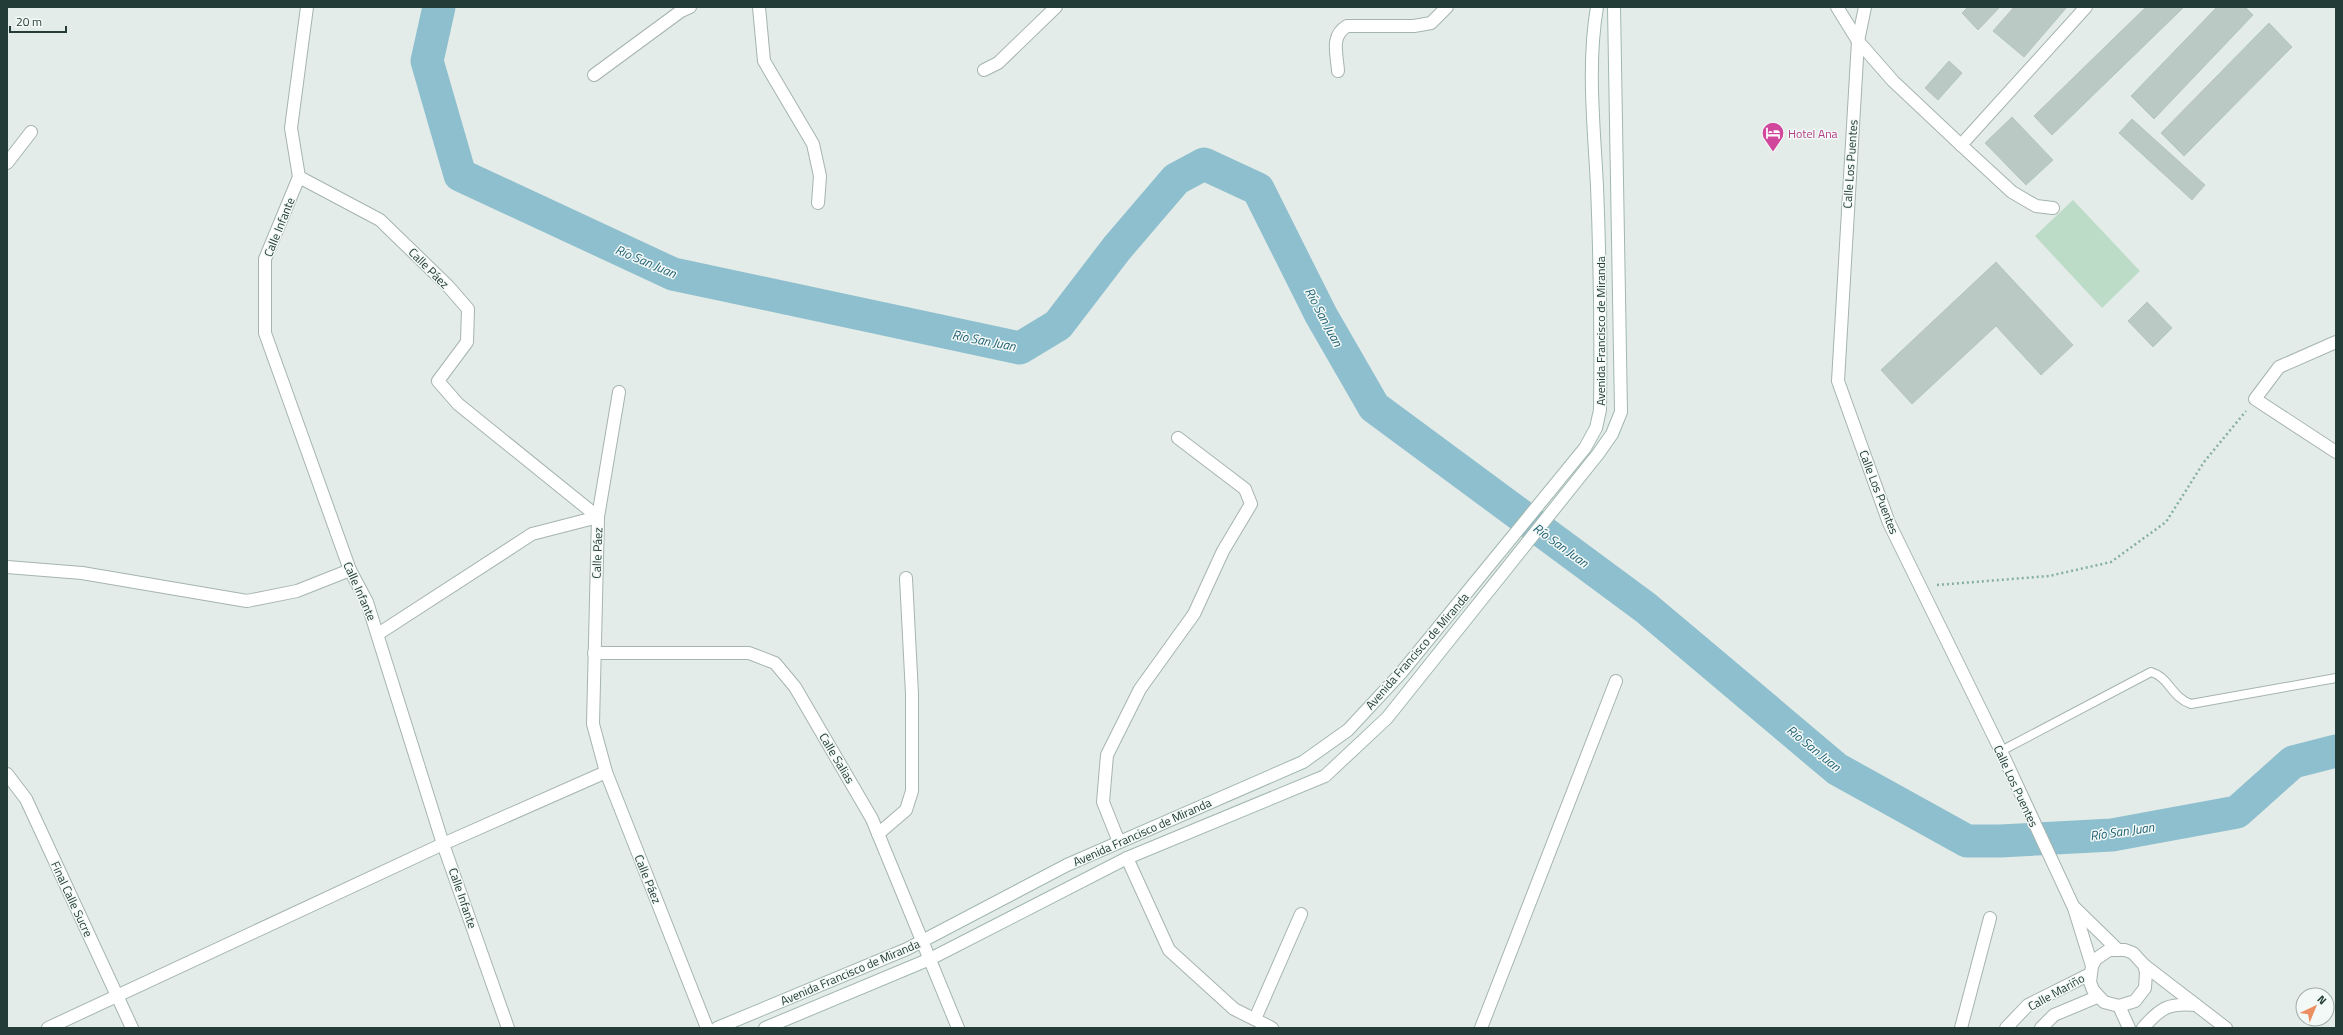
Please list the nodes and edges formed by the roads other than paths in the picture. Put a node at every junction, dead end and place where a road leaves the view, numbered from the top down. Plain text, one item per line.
1 (307, 7) edge
2 (759, 7) edge
3 (1056, 7) edge
4 (1447, 7) edge
5 (1597, 7) edge
6 (1614, 7) edge
7 (1838, 7) edge
8 (1865, 7) edge
9 (2086, 7) edge
10 (683, 8) edge
11 (1858, 41) junction
12 (984, 70) dead end
13 (1338, 71) dead end
14 (594, 75) dead end
15 (31, 132) dead end
16 (1961, 145) junction
17 (7, 163) edge
18 (299, 177) junction
19 (818, 203) dead end
20 (2053, 208) dead end
21 (2336, 342) edge
22 (619, 392) dead end
23 (1178, 438) dead end
24 (2336, 452) edge
25 (598, 517) junction
26 (7, 567) edge
27 (350, 570) junction
28 (906, 578) dead end
29 (378, 634) junction
30 (594, 653) junction
31 (2336, 678) edge
32 (1616, 681) dead end
33 (2000, 751) junction
34 (606, 772) junction
35 (7, 774) edge
36 (878, 834) junction
37 (1119, 842) junction
38 (444, 844) junction
39 (1127, 858) junction
40 (2074, 908) junction
41 (1302, 914) dead end
42 (1990, 918) dead end
43 (924, 941) junction
44 (2117, 949) junction
45 (930, 960) junction
46 (2144, 965) junction
47 (2091, 970) junction
48 (2097, 997) junction
49 (117, 998) junction
50 (2196, 1005) junction
51 (2120, 1006) junction
52 (1255, 1019) junction
53 (48, 1028) edge
54 (132, 1028) edge
55 (508, 1028) edge
56 (707, 1028) edge
57 (717, 1028) edge
58 (765, 1028) edge
59 (958, 1028) edge
60 (1272, 1028) edge
61 (1481, 1028) edge
62 (1960, 1028) edge
63 (2006, 1028) edge
64 (2041, 1028) edge
65 (2128, 1028) edge
66 (2143, 1028) edge
67 (2226, 1028) edge

1 - 18 street
2 - 19 street
3 - 12 street
4 - 13 street
5 - 37 street, Avenida Francisco de Miranda
6 - 39 street, Avenida Francisco de Miranda
7 - 11 street
8 - 11 street, Calle Los Puentes
9 - 16 street
10 - 14 street
11 - 16 street
11 - 33 street, Calle Los Puentes
15 - 17 street
16 - 20 street
18 - 25 street, Calle Páez
18 - 27 street, Calle Infante
21 - 24 street
22 - 25 street
23 - 37 street
25 - 29 street
25 - 30 street, Calle Páez
26 - 27 street
27 - 29 street, Calle Infante
28 - 36 street
29 - 38 street, Calle Infante
30 - 34 street, Calle Páez
30 - 36 street, Calle Salias
31 - 33 lane
32 - 61 street
33 - 40 street, Calle Los Puentes
34 - 38 street
34 - 56 street, Calle Páez
35 - 49 street, Final Calle Sucre
36 - 43 street, Calle Salias
37 - 43 street, Avenida Francisco de Miranda
38 - 49 street
38 - 55 street, Calle Infante
39 - 45 street, Avenida Francisco de Miranda
39 - 52 street
40 - 44 street
40 - 47 street
41 - 52 street
42 - 62 street
43 - 45 street, Calle Salias
43 - 57 street, Avenida Francisco de Miranda
44 - 46 street
44 - 47 street
45 - 58 street, Avenida Francisco de Miranda
45 - 59 street, Calle Salias
46 - 50 street
46 - 51 street
47 - 48 street
47 - 63 street, Calle Mariño
48 - 51 street
48 - 64 street, Calle Mariño
49 - 53 street
49 - 54 street, Final Calle Sucre
50 - 66 street
50 - 67 street
51 - 65 street
52 - 60 street

